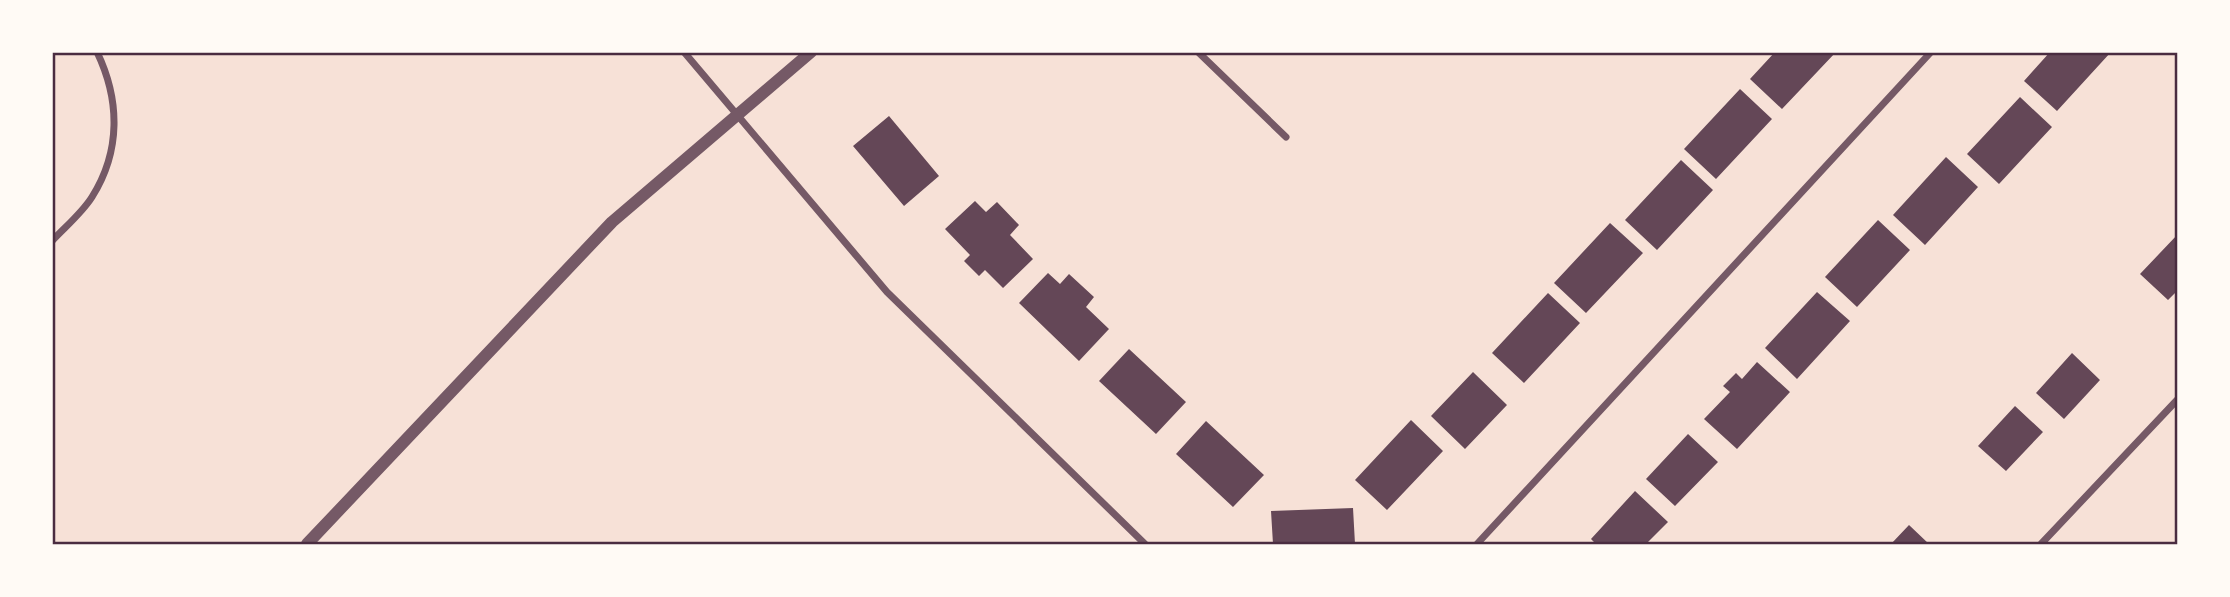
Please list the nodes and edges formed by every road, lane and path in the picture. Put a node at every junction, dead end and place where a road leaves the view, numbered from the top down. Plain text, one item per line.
1 (97, 52) edge
2 (684, 52) edge
3 (811, 52) edge
4 (1198, 52) edge
5 (1931, 52) edge
6 (735, 116) junction
7 (1286, 137) dead end
8 (52, 241) edge
9 (2178, 399) edge
10 (307, 544) edge
11 (1145, 544) edge
12 (1477, 544) edge
13 (2041, 544) edge

1 - 8 street
2 - 6 street
3 - 6 street
4 - 7 street
5 - 12 street
6 - 10 street
6 - 11 street
9 - 13 street

